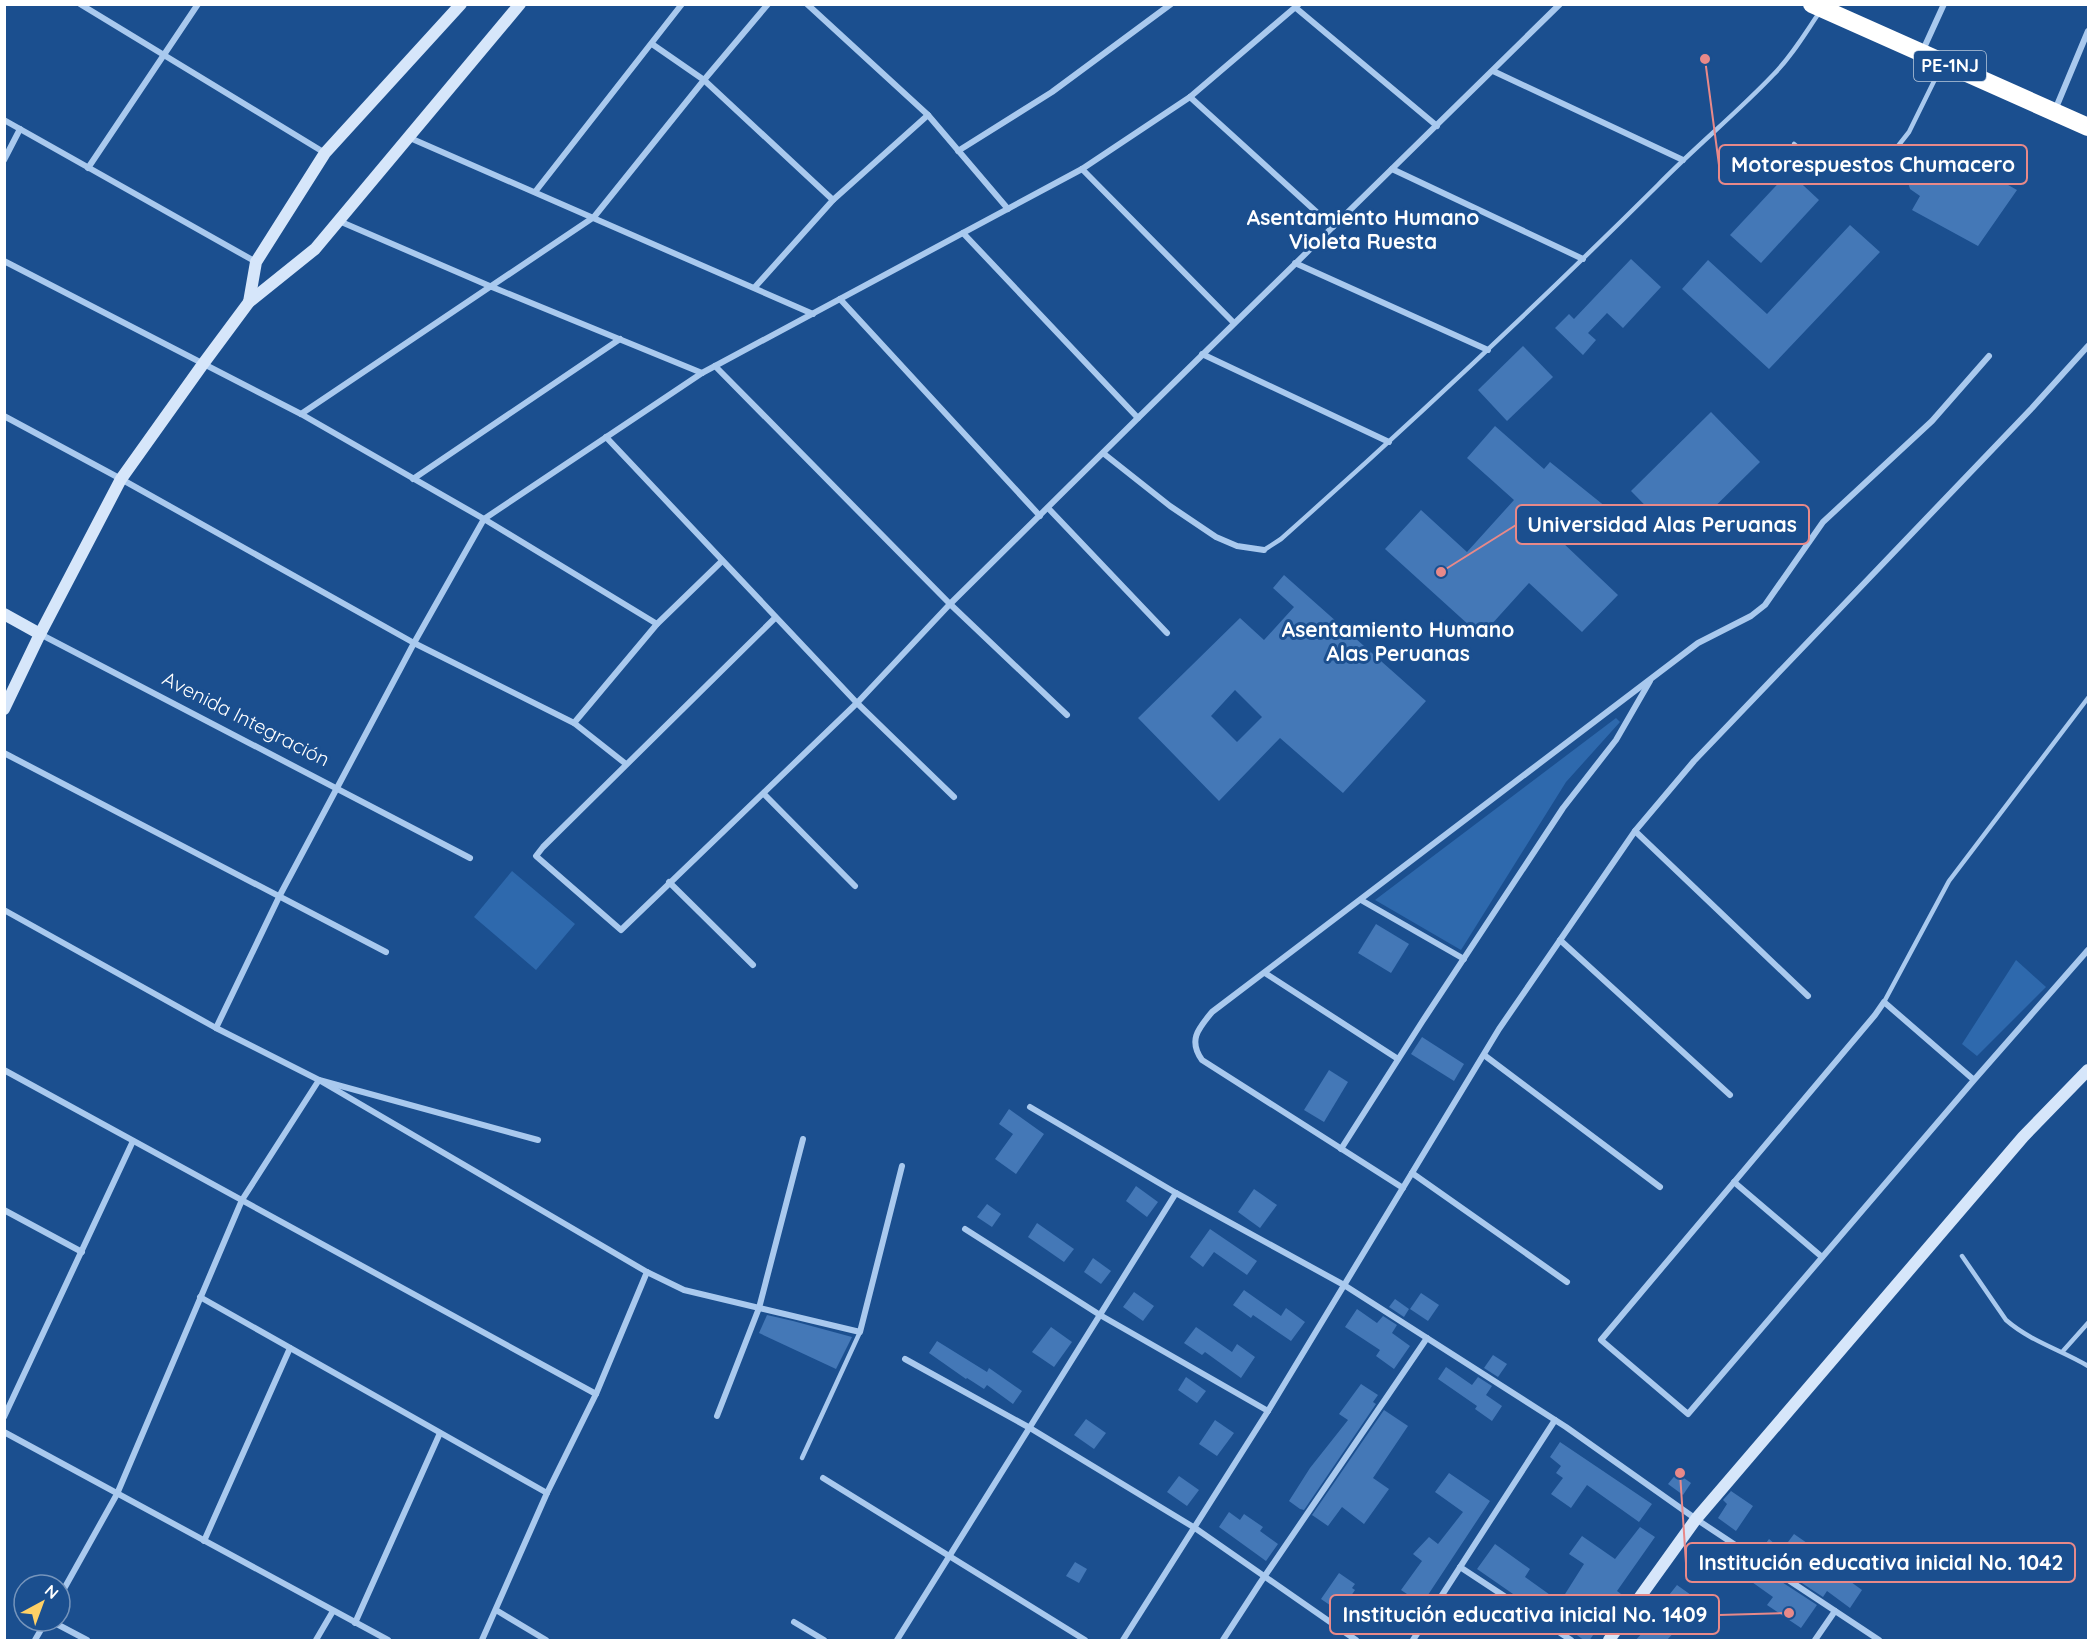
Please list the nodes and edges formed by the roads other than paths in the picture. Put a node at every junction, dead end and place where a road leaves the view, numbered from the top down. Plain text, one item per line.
1 (80, 4) edge
2 (198, 4) edge
3 (461, 4) edge
4 (520, 4) edge
5 (682, 4) edge
6 (768, 4) edge
7 (807, 4) edge
8 (1171, 4) edge
9 (1560, 4) edge
10 (1944, 4) edge
11 (1298, 6) edge
12 (1816, 7) edge
13 (2088, 31) edge
14 (652, 44) junction
15 (1922, 53) junction
16 (163, 55) junction
17 (1943, 63) junction
18 (1493, 71) junction
19 (704, 80) junction
20 (1190, 97) junction
21 (2054, 112) junction
22 (928, 115) junction
23 (4, 120) edge
24 (1437, 126) junction
25 (2088, 127) edge
26 (20, 129) junction
27 (410, 138) junction
28 (1794, 144) dead end
29 (958, 151) junction
30 (325, 153) junction
31 (4, 160) edge
32 (1683, 160) junction
33 (88, 168) junction
34 (1082, 169) junction
35 (1392, 169) junction
36 (535, 192) junction
37 (833, 200) junction
38 (1008, 209) junction
39 (594, 217) junction
40 (339, 221) junction
41 (1333, 227) junction
42 (963, 233) junction
43 (1583, 259) junction
44 (4, 261) edge
45 (256, 262) junction
46 (1295, 263) junction
47 (492, 287) junction
48 (754, 287) junction
49 (840, 299) junction
50 (249, 302) junction
51 (813, 314) junction
52 (1234, 323) junction
53 (620, 339) junction
54 (2088, 346) edge
55 (1488, 350) junction
56 (1202, 354) junction
57 (1989, 356) dead end
58 (203, 364) junction
59 (716, 366) junction
60 (702, 373) junction
61 (301, 414) junction
62 (4, 416) edge
63 (1138, 417) junction
64 (606, 438) junction
65 (1389, 442) junction
66 (1103, 453) junction
67 (121, 479) junction
68 (413, 479) junction
69 (1048, 508) junction
70 (1040, 516) junction
71 (484, 519) junction
72 (1264, 550) joint
73 (722, 561) junction
74 (950, 604) junction
75 (4, 614) edge
76 (775, 618) junction
77 (657, 624) junction
78 (1167, 633) dead end
79 (40, 634) junction
80 (414, 643) junction
81 (1652, 678) junction
82 (2088, 698) edge
83 (857, 703) junction
84 (4, 709) edge
85 (1067, 715) dead end
86 (574, 723) junction
87 (4, 753) edge
88 (626, 764) junction
89 (337, 788) junction
90 (764, 794) junction
91 (954, 797) dead end
92 (1635, 831) junction
93 (470, 858) dead end
94 (669, 882) junction
95 (855, 886) dead end
96 (280, 895) junction
97 (1361, 900) junction
98 (4, 910) edge
99 (1560, 940) junction
100 (2088, 950) edge
101 (386, 952) dead end
102 (1464, 959) junction
103 (753, 965) dead end
104 (1265, 973) junction
105 (1808, 996) dead end
106 (1884, 1002) junction
107 (216, 1028) junction
108 (1484, 1055) junction
109 (1398, 1059) junction
110 (4, 1070) edge
111 (2088, 1070) edge
112 (319, 1080) junction
113 (1974, 1080) junction
114 (1730, 1095) dead end
115 (1030, 1107) dead end
116 (803, 1139) dead end
117 (538, 1140) dead end
118 (134, 1141) junction
119 (1341, 1149) junction
120 (902, 1166) dead end
121 (1412, 1173) junction
122 (1734, 1182) junction
123 (1660, 1187) dead end
124 (1403, 1188) junction
125 (1176, 1193) junction
126 (242, 1200) junction
127 (4, 1210) edge
128 (965, 1230) dead end
129 (82, 1251) junction
130 (1962, 1256) dead end
131 (1822, 1257) junction
132 (647, 1272) junction
133 (1568, 1282) dead end
134 (1344, 1286) junction
135 (200, 1297) junction
136 (759, 1308) junction
137 (1100, 1315) junction
138 (2088, 1323) edge
139 (860, 1332) junction
140 (1427, 1338) junction
141 (290, 1348) junction
142 (2063, 1351) junction
143 (905, 1359) dead end
144 (2088, 1366) edge
145 (596, 1394) junction
146 (1268, 1411) junction
147 (717, 1416) dead end
148 (4, 1417) edge
149 (1555, 1420) junction
150 (1030, 1428) junction
151 (4, 1432) edge
152 (440, 1432) junction
153 (802, 1458) dead end
154 (824, 1478) dead end
155 (547, 1493) junction
156 (117, 1494) junction
157 (1696, 1519) junction
158 (1195, 1528) junction
159 (204, 1541) junction
160 (950, 1557) junction
161 (1460, 1567) junction
162 (72, 1575) edge
163 (1264, 1577) junction
164 (333, 1611) junction
165 (496, 1611) junction
166 (1835, 1611) junction
167 (794, 1622) dead end
168 (355, 1623) junction
169 (72, 1633) edge
170 (87, 1641) edge
171 (316, 1641) edge
172 (388, 1641) edge
173 (482, 1641) edge
174 (546, 1641) edge
175 (824, 1641) edge
176 (897, 1641) edge
177 (1085, 1641) edge
178 (1123, 1641) edge
179 (1223, 1641) edge
180 (1356, 1641) edge
181 (1413, 1641) edge
182 (1571, 1641) edge
183 (1609, 1641) edge
184 (1815, 1641) edge
185 (1879, 1641) edge

1 - 16 street
2 - 16 street
3 - 30 street
4 - 27 street
5 - 14 street
6 - 19 street
7 - 22 street
8 - 29 street
9 - 18 street
10 - 15 street
11 - 20 street
11 - 24 street
12 - 15 highway, PE-1NJ
12 - 32 lane
13 - 21 street
14 - 19 street
14 - 36 street
15 - 17 highway, PE-1NJ
16 - 30 street
16 - 33 street
17 - 21 highway, PE-1NJ
17 - 28 lane
18 - 24 street
18 - 32 street
19 - 37 street
19 - 39 street
20 - 34 street
20 - 41 street
21 - 25 highway, PE-1NJ
22 - 29 street
22 - 37 street
23 - 26 street
24 - 35 street
26 - 31 street
26 - 33 street
27 - 36 street
27 - 40 street
29 - 38 street
30 - 45 street
32 - 43 lane
33 - 45 street
34 - 38 street
34 - 52 street
35 - 41 street
35 - 43 street
36 - 39 street
37 - 48 street
38 - 42 street
39 - 47 street
39 - 48 street
40 - 47 street
40 - 50 street
41 - 46 street
42 - 49 street
42 - 63 street
43 - 55 lane
44 - 58 street
45 - 50 street
46 - 52 street
46 - 55 street
47 - 53 street
47 - 61 street
48 - 51 street
49 - 51 street
49 - 70 street
50 - 58 street
51 - 59 street
52 - 56 street
53 - 60 street
53 - 68 street
54 - 92 street
55 - 65 lane
56 - 63 street
56 - 65 street
57 - 81 street
58 - 61 street
58 - 67 street
59 - 60 street
59 - 74 street
60 - 64 street
61 - 68 street
62 - 67 street
63 - 66 street
64 - 71 street
64 - 73 street
65 - 72 lane
66 - 69 street
66 - 72 street
67 - 79 street
67 - 80 street
68 - 71 street
69 - 70 street
69 - 78 street
70 - 74 street
71 - 77 street
71 - 80 street
73 - 76 street
73 - 77 street
74 - 83 street
74 - 85 street
75 - 79 street, Avenida Integración
76 - 83 street
76 - 88 street
77 - 86 street
79 - 84 street
79 - 89 street, Avenida Integración
80 - 86 street
80 - 89 street
81 - 97 street
81 - 102 street
82 - 106 lane
83 - 90 street
83 - 91 street
86 - 88 street
87 - 96 street
88 - 94 street
89 - 93 street, Avenida Integración
89 - 96 street
90 - 94 street
90 - 95 street
92 - 99 street
92 - 105 street
94 - 103 street
96 - 101 street
96 - 107 street
97 - 102 street
97 - 104 street
98 - 107 street
99 - 108 street
99 - 114 street
100 - 113 street
102 - 109 street
104 - 109 street
104 - 119 street
106 - 113 street
106 - 122 street
107 - 112 street
108 - 121 street
108 - 123 street
109 - 119 street
110 - 118 street
111 - 157 street
112 - 117 street
112 - 126 street
112 - 132 street
113 - 131 street
115 - 125 street
116 - 136 street
118 - 126 street
118 - 129 street
119 - 124 street
120 - 139 street
121 - 124 street
121 - 133 street
122 - 131 street
122 - 131 street
124 - 134 street
125 - 134 street
125 - 137 street
126 - 135 street
126 - 145 street
127 - 129 street
128 - 137 street
129 - 148 street
130 - 142 lane
132 - 136 street
132 - 145 street
134 - 140 street
134 - 146 street
135 - 141 street
135 - 156 street
136 - 139 street
136 - 147 street
137 - 146 street
137 - 150 street
138 - 142 lane
139 - 153 lane
140 - 149 street
140 - 163 street
141 - 152 street
141 - 159 street
142 - 144 lane
143 - 150 street
145 - 155 street
146 - 158 street
149 - 157 street
149 - 161 street
150 - 158 street
150 - 160 street
151 - 156 street
152 - 155 street
152 - 168 street
154 - 160 street
155 - 165 street
156 - 159 street
156 - 162 street
157 - 166 street
157 - 183 street
158 - 163 street
158 - 178 street
159 - 164 street
160 - 176 street
160 - 177 street
161 - 181 street
161 - 182 street
163 - 179 street
163 - 180 street
164 - 168 street
164 - 171 street
165 - 173 street
165 - 174 street
166 - 184 street
166 - 185 street
167 - 175 street
168 - 172 street
169 - 170 street

